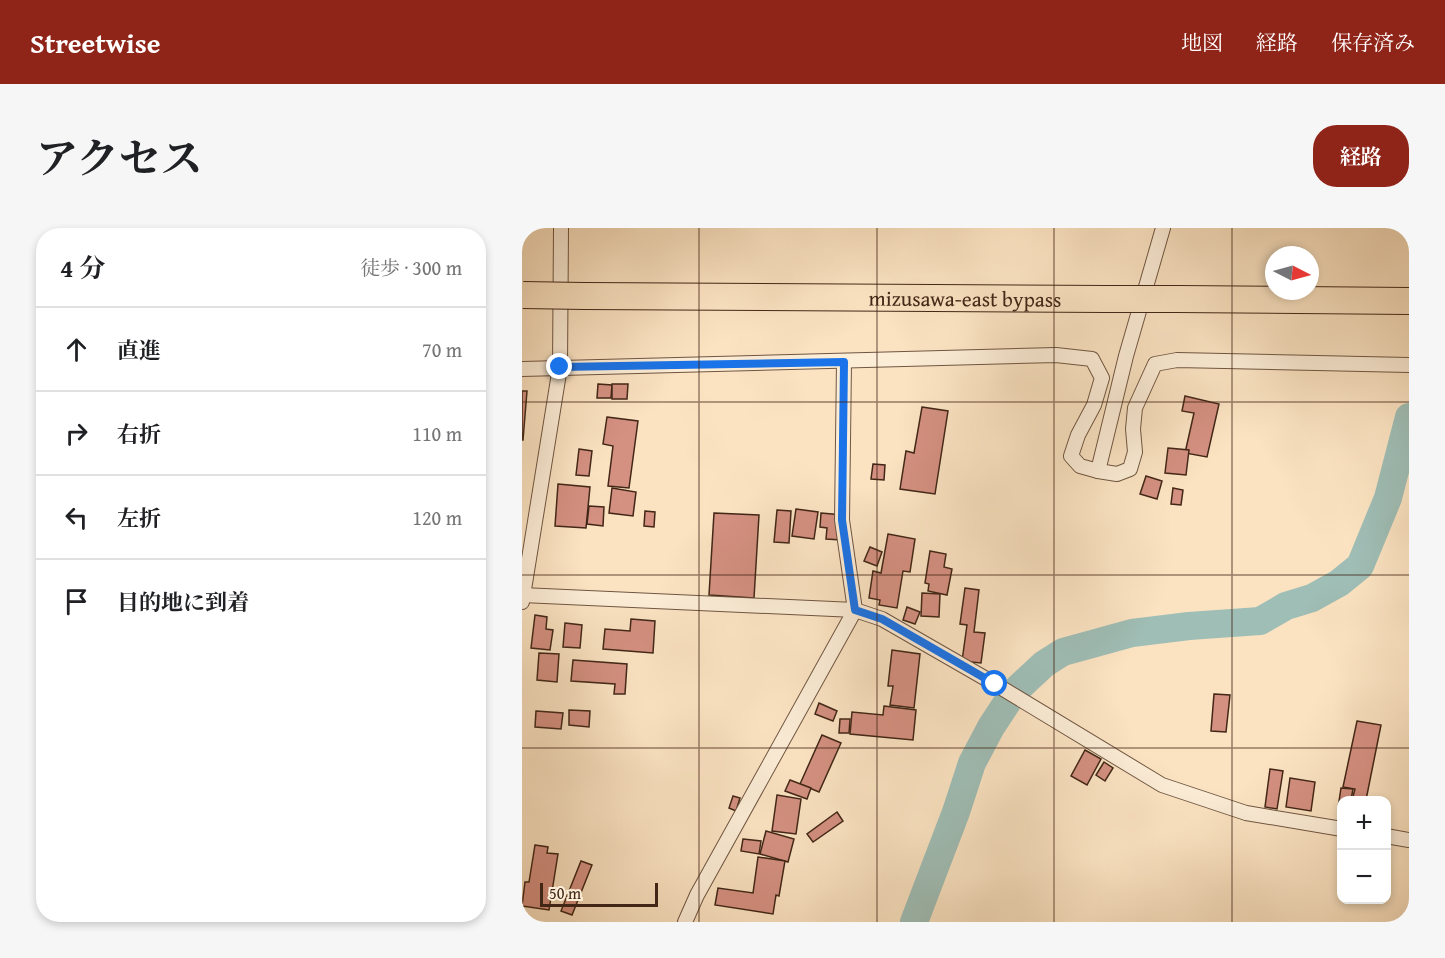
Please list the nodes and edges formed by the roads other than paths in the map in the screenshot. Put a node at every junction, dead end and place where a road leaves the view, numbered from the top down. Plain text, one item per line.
1 (561, 228) edge
2 (1163, 228) edge
3 (522, 295) edge
4 (1409, 301) edge
5 (844, 362) junction
6 (1405, 365) edge
7 (560, 367) junction
8 (522, 369) edge
9 (1098, 471) junction
10 (523, 598) edge
11 (855, 610) junction
12 (1337, 828) edge
13 (1391, 837) edge
14 (1409, 840) edge
15 (685, 922) edge

1 - 7 street
2 - 9 street
3 - 4 highway, mizusawa-east bypass, bridge
5 - 7 street
5 - 9 street
5 - 11 street
6 - 9 street
7 - 8 street
7 - 10 street
10 - 11 street
11 - 12 street
11 - 15 street
13 - 14 street

